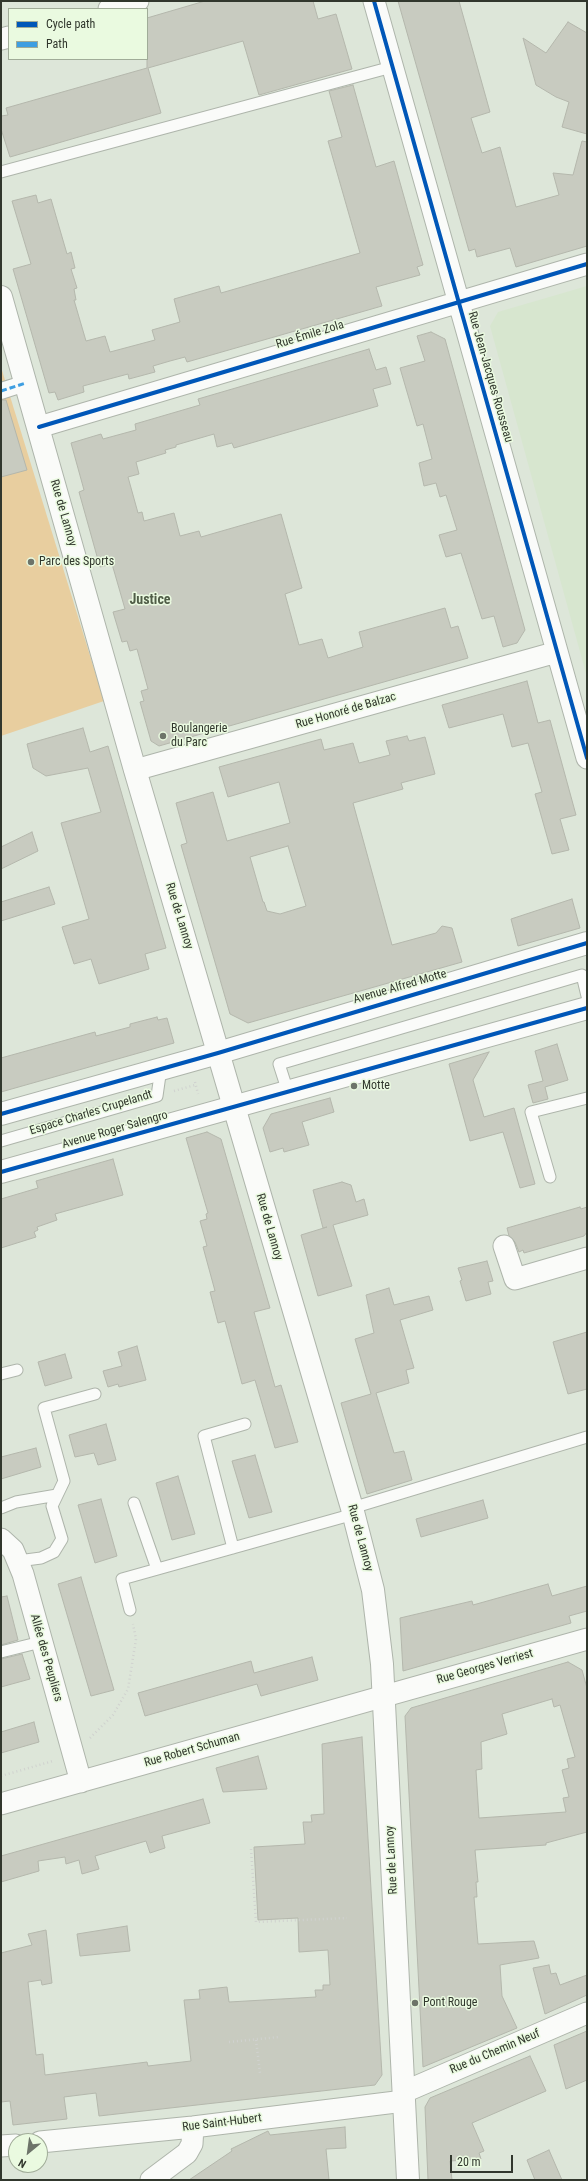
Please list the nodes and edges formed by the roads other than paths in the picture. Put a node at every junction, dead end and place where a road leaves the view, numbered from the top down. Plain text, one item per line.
1 (138, 1) edge
2 (374, 1) edge
3 (113, 8) edge
4 (392, 67) junction
5 (1, 172) edge
6 (587, 264) edge
7 (1, 297) edge
8 (458, 301) junction
9 (26, 383) junction
10 (1, 391) edge
11 (39, 428) junction
12 (557, 652) junction
13 (587, 758) edge
14 (135, 770) junction
15 (587, 942) edge
16 (587, 996) edge
17 (587, 1008) edge
18 (218, 1053) junction
19 (161, 1068) junction
20 (288, 1092) junction
21 (587, 1098) edge
22 (234, 1107) junction
23 (1, 1114) edge
24 (1, 1140) edge
25 (1, 1172) edge
26 (550, 1177) dead end
27 (504, 1246) dead end
28 (587, 1258) edge
29 (17, 1370) dead end
30 (1, 1374) edge
31 (95, 1394) dead end
32 (245, 1424) dead end
33 (587, 1437) edge
34 (57, 1495) junction
35 (134, 1503) dead end
36 (1, 1508) edge
37 (353, 1511) junction
38 (1, 1539) edge
39 (233, 1548) junction
40 (18, 1561) junction
41 (157, 1569) junction
42 (130, 1610) road end
43 (587, 1639) edge
44 (41, 1642) junction
45 (1, 1652) edge
46 (384, 1696) junction
47 (81, 1782) junction
48 (1, 1804) edge
49 (587, 2013) edge
50 (404, 2096) junction
51 (193, 2127) junction
52 (48, 2141) edge
53 (151, 2180) edge
54 (408, 2180) edge

1 - 3 street
2 - 4 street, Rue Jean-Jacques Rousseau
4 - 5 lane
4 - 8 street, Rue Jean-Jacques Rousseau
6 - 8 street, Rue Émile Zola
7 - 9 main road, Rue de Lannoy
8 - 11 street, Rue Émile Zola
8 - 12 street, Rue Jean-Jacques Rousseau
9 - 10 street
9 - 11 main road, Rue de Lannoy
11 - 14 main road, Rue de Lannoy
12 - 13 street, Rue Jean-Jacques Rousseau
12 - 14 street, Rue Honoré de Balzac
14 - 18 main road, Rue de Lannoy
15 - 18 main road, Avenue Alfred Motte
16 - 20 lane
17 - 20 main road
18 - 19 main road
18 - 22 main road, Rue de Lannoy
19 - 23 main road
19 - 24 lane, Espace Charles Crupelandt
20 - 22 main road
21 - 26 lane
22 - 25 main road, Avenue Roger Salengro
22 - 37 main road, Rue de Lannoy
27 - 28 street
29 - 30 lane
31 - 34 lane
32 - 39 lane
33 - 37 lane
34 - 36 lane
34 - 40 lane
35 - 41 lane
37 - 39 lane
37 - 46 main road, Rue de Lannoy
38 - 40 street, Allée des Peupliers
39 - 41 lane
40 - 44 street, Allée des Peupliers
41 - 42 lane
43 - 46 street, Rue Georges Verriest
44 - 45 lane
44 - 47 street, Allée des Peupliers
46 - 47 street, Rue Robert Schuman
46 - 50 main road, Rue de Lannoy
47 - 48 street, Rue Robert Schuman
49 - 50 street, Rue du Chemin Neuf
50 - 51 street, Rue Saint-Hubert
50 - 54 main road, Rue de Lannoy
51 - 52 street, Rue Saint-Hubert
51 - 53 street

